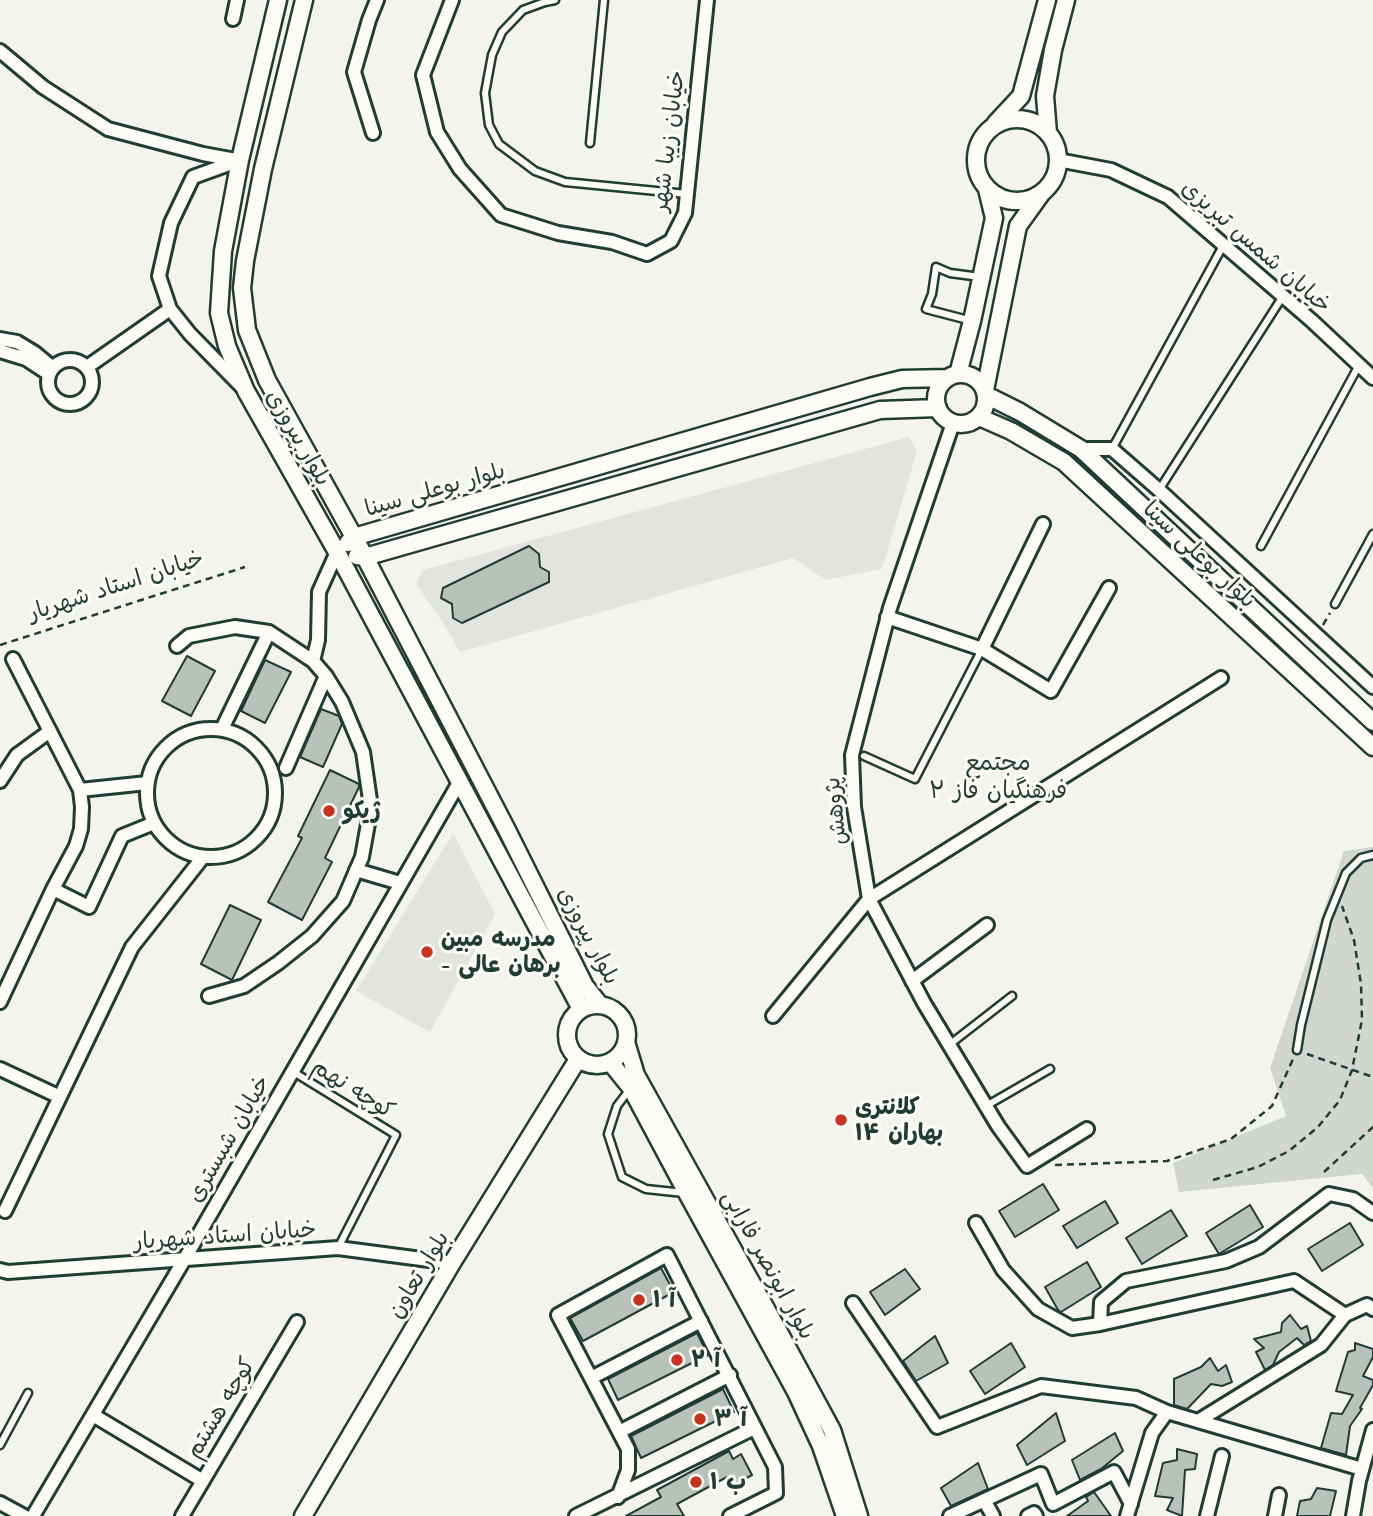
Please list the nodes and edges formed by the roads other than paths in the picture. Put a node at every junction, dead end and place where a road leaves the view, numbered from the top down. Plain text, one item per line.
1 (237, 0) edge
2 (278, 0) edge
3 (304, 0) edge
4 (377, 0) edge
5 (452, 0) edge
6 (555, 0) edge
7 (604, 0) edge
8 (707, 0) edge
9 (1047, 0) edge
10 (1066, 0) edge
11 (233, 19) dead end
12 (0, 51) edge
13 (992, 127) junction
14 (373, 133) dead end
15 (1048, 133) junction
16 (590, 143) dead end
17 (240, 160) junction
18 (1058, 160) junction
19 (987, 189) junction
20 (1042, 192) junction
21 (687, 194) junction
22 (1224, 244) junction
23 (981, 277) junction
24 (1283, 296) junction
25 (170, 309) junction
26 (972, 321) junction
27 (0, 339) edge
28 (0, 351) edge
29 (1359, 365) junction
30 (87, 367) junction
31 (51, 371) junction
32 (953, 376) junction
33 (1373, 378) edge
34 (246, 391) junction
35 (985, 393) junction
36 (938, 408) junction
37 (979, 416) junction
38 (953, 423) junction
39 (1081, 449) junction
40 (1112, 449) junction
41 (1159, 490) junction
42 (1043, 524) dead end
43 (1373, 534) edge
44 (354, 537) junction
45 (1261, 546) dead end
46 (337, 552) junction
47 (365, 557) junction
48 (1109, 588) dead end
49 (1335, 604) road end
50 (887, 617) junction
51 (269, 632) junction
52 (177, 646) dead end
53 (982, 649) junction
54 (13, 659) dead end
55 (313, 661) junction
56 (326, 676) junction
57 (1222, 678) dead end
58 (1373, 687) edge
59 (1373, 722) edge
60 (222, 729) junction
61 (50, 731) junction
62 (1373, 747) edge
63 (864, 756) dead end
64 (286, 768) dead end
65 (0, 781) edge
66 (460, 782) junction
67 (148, 783) junction
68 (80, 790) junction
69 (154, 823) junction
70 (1373, 855) edge
71 (203, 857) junction
72 (356, 870) junction
73 (400, 883) junction
74 (53, 889) junction
75 (869, 899) junction
76 (987, 925) dead end
77 (912, 981) junction
78 (209, 996) dead end
79 (1012, 996) dead end
80 (0, 1002) edge
81 (600, 1005) junction
82 (582, 1009) junction
83 (774, 1016) dead end
84 (626, 1042) junction
85 (949, 1045) junction
86 (1297, 1050) road end
87 (578, 1059) junction
88 (610, 1062) junction
89 (0, 1069) edge
90 (1050, 1069) dead end
91 (292, 1071) junction
92 (631, 1088) junction
93 (60, 1097) junction
94 (986, 1106) junction
95 (1087, 1129) dead end
96 (693, 1190) junction
97 (5, 1211) dead end
98 (1373, 1213) edge
99 (976, 1223) dead end
100 (338, 1248) junction
101 (184, 1260) junction
102 (452, 1263) junction
103 (0, 1270) edge
104 (853, 1303) dead end
105 (1373, 1309) edge
106 (1345, 1315) junction
107 (701, 1321) junction
108 (297, 1322) dead end
109 (1100, 1324) junction
110 (730, 1375) junction
111 (591, 1378) junction
112 (28, 1393) dead end
113 (1167, 1412) junction
114 (93, 1415) junction
115 (1198, 1421) junction
116 (754, 1428) junction
117 (1373, 1430) edge
118 (619, 1432) junction
119 (0, 1445) edge
120 (1222, 1456) dead end
121 (1362, 1469) junction
122 (203, 1481) junction
123 (1279, 1495) dead end
124 (618, 1497) junction
125 (984, 1500) junction
126 (0, 1503) edge
127 (1129, 1510) edge
128 (24, 1516) edge
129 (33, 1516) edge
130 (182, 1516) edge
131 (303, 1516) edge
132 (576, 1516) edge
133 (730, 1516) edge
134 (845, 1516) edge
135 (859, 1516) edge
136 (950, 1516) edge
137 (993, 1516) edge
138 (1028, 1516) edge
139 (1036, 1516) edge
140 (1207, 1516) edge
141 (1275, 1516) edge
142 (1353, 1516) edge

1 - 11 street
2 - 17 street, بلوار پیروزی
3 - 44 street, بلوار پیروزی
4 - 14 street
5 - 21 street, خیابان زیبا شهر
6 - 21 lane
7 - 16 lane
8 - 21 street, خیابان زیبا شهر
9 - 13 street
10 - 15 street
12 - 17 street
13 - 15 street
13 - 19 street
15 - 18 street
17 - 25 street
17 - 34 street, بلوار پیروزی
18 - 20 street
18 - 22 street, خیابان شمس تبریزی
19 - 20 street
19 - 23 street
20 - 35 street
22 - 24 street, خیابان شمس تبریزی
22 - 40 lane
23 - 26 street
23 - 26 lane
24 - 29 street, خیابان شمس تبریزی
24 - 41 lane
25 - 30 street
25 - 34 street
26 - 32 street
27 - 31 street
28 - 31 street
29 - 33 street, خیابان شمس تبریزی
29 - 45 lane
30 - 31 street
30 - 31 street
32 - 35 street
32 - 36 street
32 - 44 street, بلوار بوعلی سینا
34 - 46 street, بلوار پیروزی
35 - 37 street
35 - 39 street, بلوار بوعلی سینا
36 - 38 street
36 - 47 street, بلوار بوعلی سینا
37 - 38 street
37 - 62 street, بلوار بوعلی سینا
38 - 50 street, پژوهش
39 - 40 street
39 - 59 street, بلوار بوعلی سینا
40 - 41 street
41 - 58 street
42 - 53 street
43 - 49 lane
44 - 46 street, بلوار بوعلی سینا
44 - 47 street, بلوار پیروزی
46 - 47 street, بلوار بوعلی سینا
46 - 55 street
46 - 66 street, بلوار پیروزی
47 - 81 street, بلوار پیروزی
48 - 53 street
50 - 53 street
50 - 75 street, پژوهش
51 - 52 street
51 - 55 street
51 - 60 street
53 - 63 lane
54 - 61 street
55 - 56 street
56 - 64 street
56 - 72 street
57 - 75 street
60 - 67 street
60 - 71 street
61 - 65 street
61 - 68 street
66 - 73 street, خیابان شبستری
66 - 82 street, بلوار پیروزی
67 - 68 street
67 - 69 street
68 - 74 street
69 - 71 street
69 - 74 street
70 - 86 lane
71 - 93 street
72 - 73 street
72 - 78 street
73 - 91 street, خیابان شبستری
74 - 80 street
75 - 77 street, پژوهش
75 - 83 street
76 - 77 street
77 - 85 street, پژوهش
79 - 85 lane
81 - 82 street
81 - 84 street
82 - 87 street
84 - 88 street
84 - 96 street, بلوار ابونصر فارابی
85 - 94 street, پژوهش
87 - 88 street
87 - 102 street, بلوار تعاون
88 - 92 street, بلوار ابونصر فارابی
89 - 93 street
90 - 94 lane
91 - 100 lane, کوچه نهم
91 - 101 street, خیابان شبستری
92 - 96 street, بلوار ابونصر فارابی
92 - 96 lane
93 - 97 street
94 - 95 street, پژوهش
96 - 134 street, بلوار ابونصر فارابی
96 - 135 street, بلوار ابونصر فارابی
98 - 109 street
99 - 109 street
100 - 101 street, خیابان استاد شهریار
100 - 102 street, خیابان استاد شهریار
101 - 103 street, خیابان استاد شهریار
101 - 114 street, خیابان شبستری
102 - 131 street, بلوار تعاون
104 - 113 street
105 - 106 street
106 - 109 street
106 - 115 street
107 - 110 street
107 - 111 street
107 - 111 street
108 - 122 street, کوچه هشتم
110 - 116 street
110 - 118 street
111 - 118 street
112 - 119 lane
113 - 115 street
113 - 127 street
114 - 122 street
114 - 129 street, خیابان شبستری
115 - 121 street
116 - 124 street
116 - 133 street
117 - 121 street
118 - 124 street
120 - 140 street
121 - 142 street
122 - 130 street, کوچه هشتم
123 - 141 street
124 - 132 street
125 - 127 street
125 - 136 street
125 - 137 street
126 - 128 street
138 - 139 street

